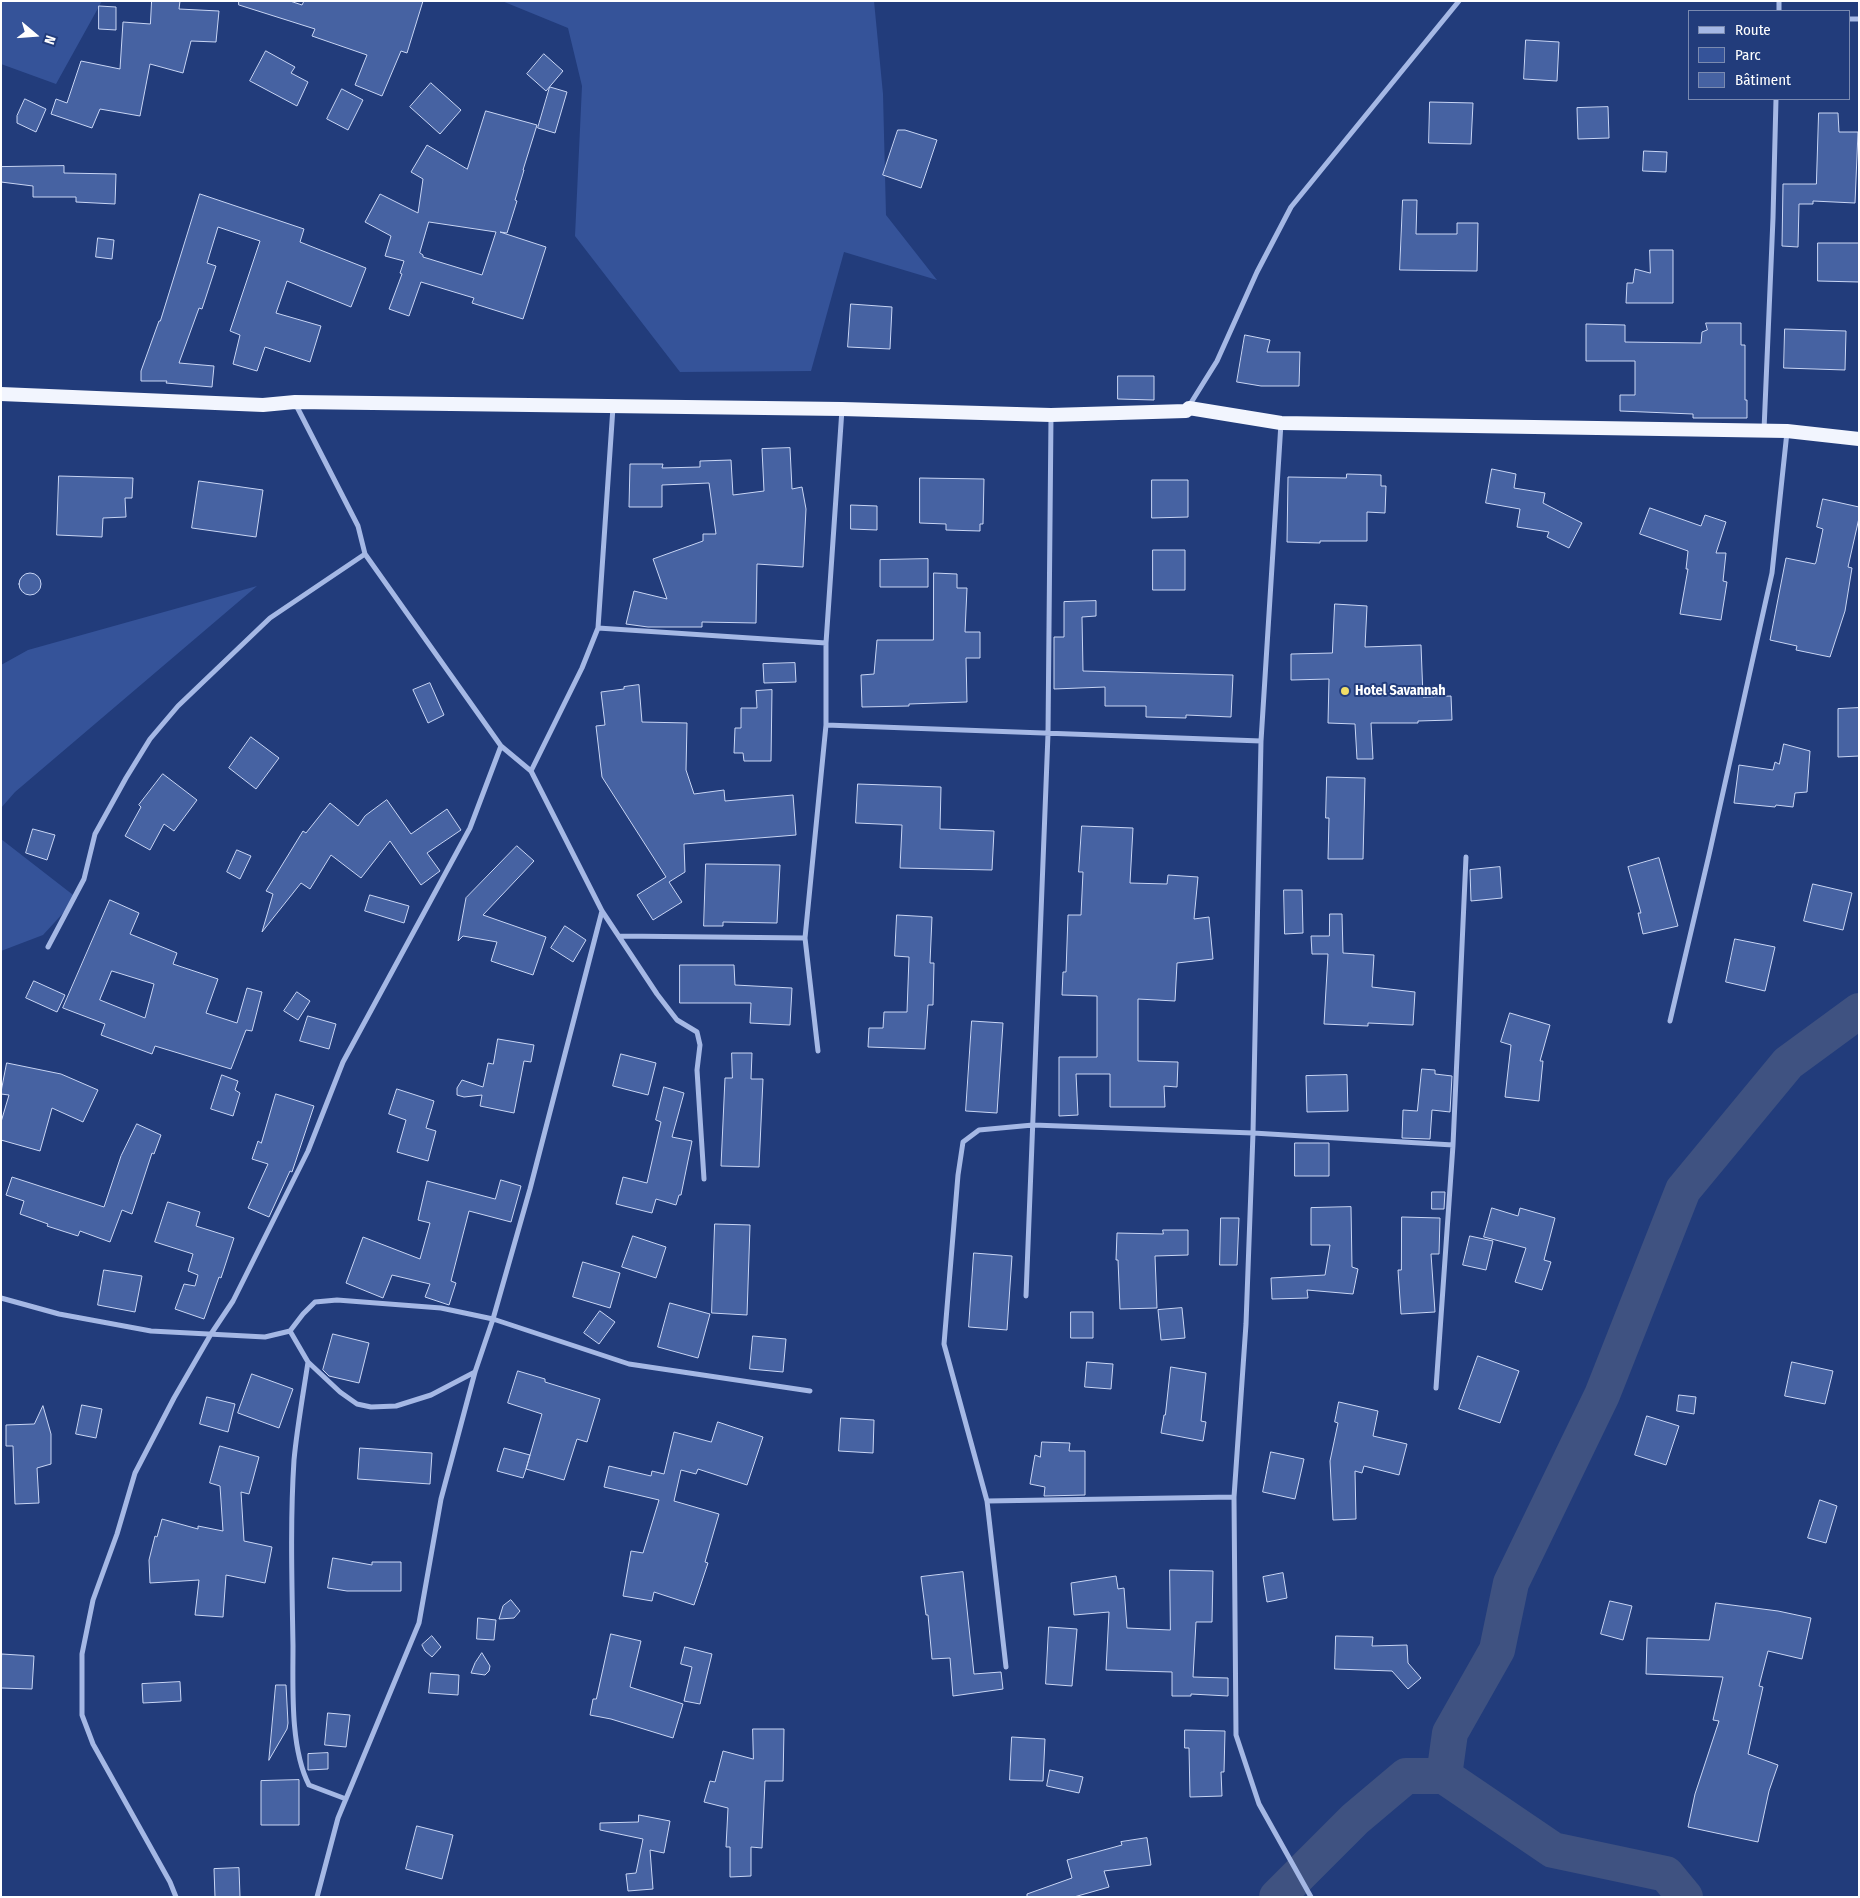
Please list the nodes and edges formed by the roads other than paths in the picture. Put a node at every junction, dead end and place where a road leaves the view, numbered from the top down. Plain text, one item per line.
1 (1458, 1) edge
2 (1776, 100) edge
3 (1, 394) edge
4 (295, 402) junction
5 (613, 406) junction
6 (1189, 408) junction
7 (842, 409) junction
8 (1052, 415) junction
9 (1281, 423) junction
10 (1764, 431) junction
11 (1787, 431) junction
12 (1859, 439) edge
13 (365, 554) junction
14 (598, 628) junction
15 (826, 643) junction
16 (826, 725) junction
17 (1048, 734) junction
18 (1261, 741) junction
19 (501, 746) junction
20 (531, 771) junction
21 (1466, 857) dead end
22 (602, 911) junction
23 (619, 936) junction
24 (805, 938) junction
25 (48, 947) dead end
26 (1670, 1021) dead end
27 (818, 1052) dead end
28 (1033, 1125) junction
29 (1253, 1134) junction
30 (1453, 1145) junction
31 (704, 1179) dead end
32 (1026, 1296) dead end
33 (1, 1298) edge
34 (493, 1319) junction
35 (290, 1331) junction
36 (211, 1334) junction
37 (308, 1362) junction
38 (475, 1372) junction
39 (1436, 1388) dead end
40 (810, 1391) dead end
41 (1234, 1497) junction
42 (987, 1501) junction
43 (1006, 1666) dead end
44 (346, 1799) junction
45 (1311, 1895) edge
46 (176, 1897) edge
47 (317, 1897) edge

1 - 6 street
2 - 10 street
3 - 4 highway
4 - 5 highway
4 - 13 street
5 - 7 highway
5 - 14 street
6 - 8 highway
6 - 9 highway
7 - 8 highway
7 - 15 street
8 - 17 street
9 - 10 highway
9 - 18 street
10 - 11 highway
11 - 12 highway
11 - 26 street
13 - 19 street
13 - 25 street
14 - 15 street
14 - 20 street
15 - 16 street
16 - 17 street
16 - 24 street
17 - 18 street
17 - 28 street
18 - 29 street
19 - 20 street
19 - 36 street
20 - 22 street
21 - 30 street
22 - 23 street
22 - 34 street
23 - 24 street
23 - 31 street
24 - 27 street
28 - 29 street
28 - 32 street
28 - 42 street
29 - 30 street
29 - 41 street
30 - 39 street
33 - 36 street
34 - 35 street
34 - 38 street
34 - 40 street
35 - 36 street
35 - 37 street
36 - 46 street
37 - 38 street
37 - 44 street
38 - 44 street
41 - 42 street
41 - 45 street
42 - 43 street
44 - 47 street

